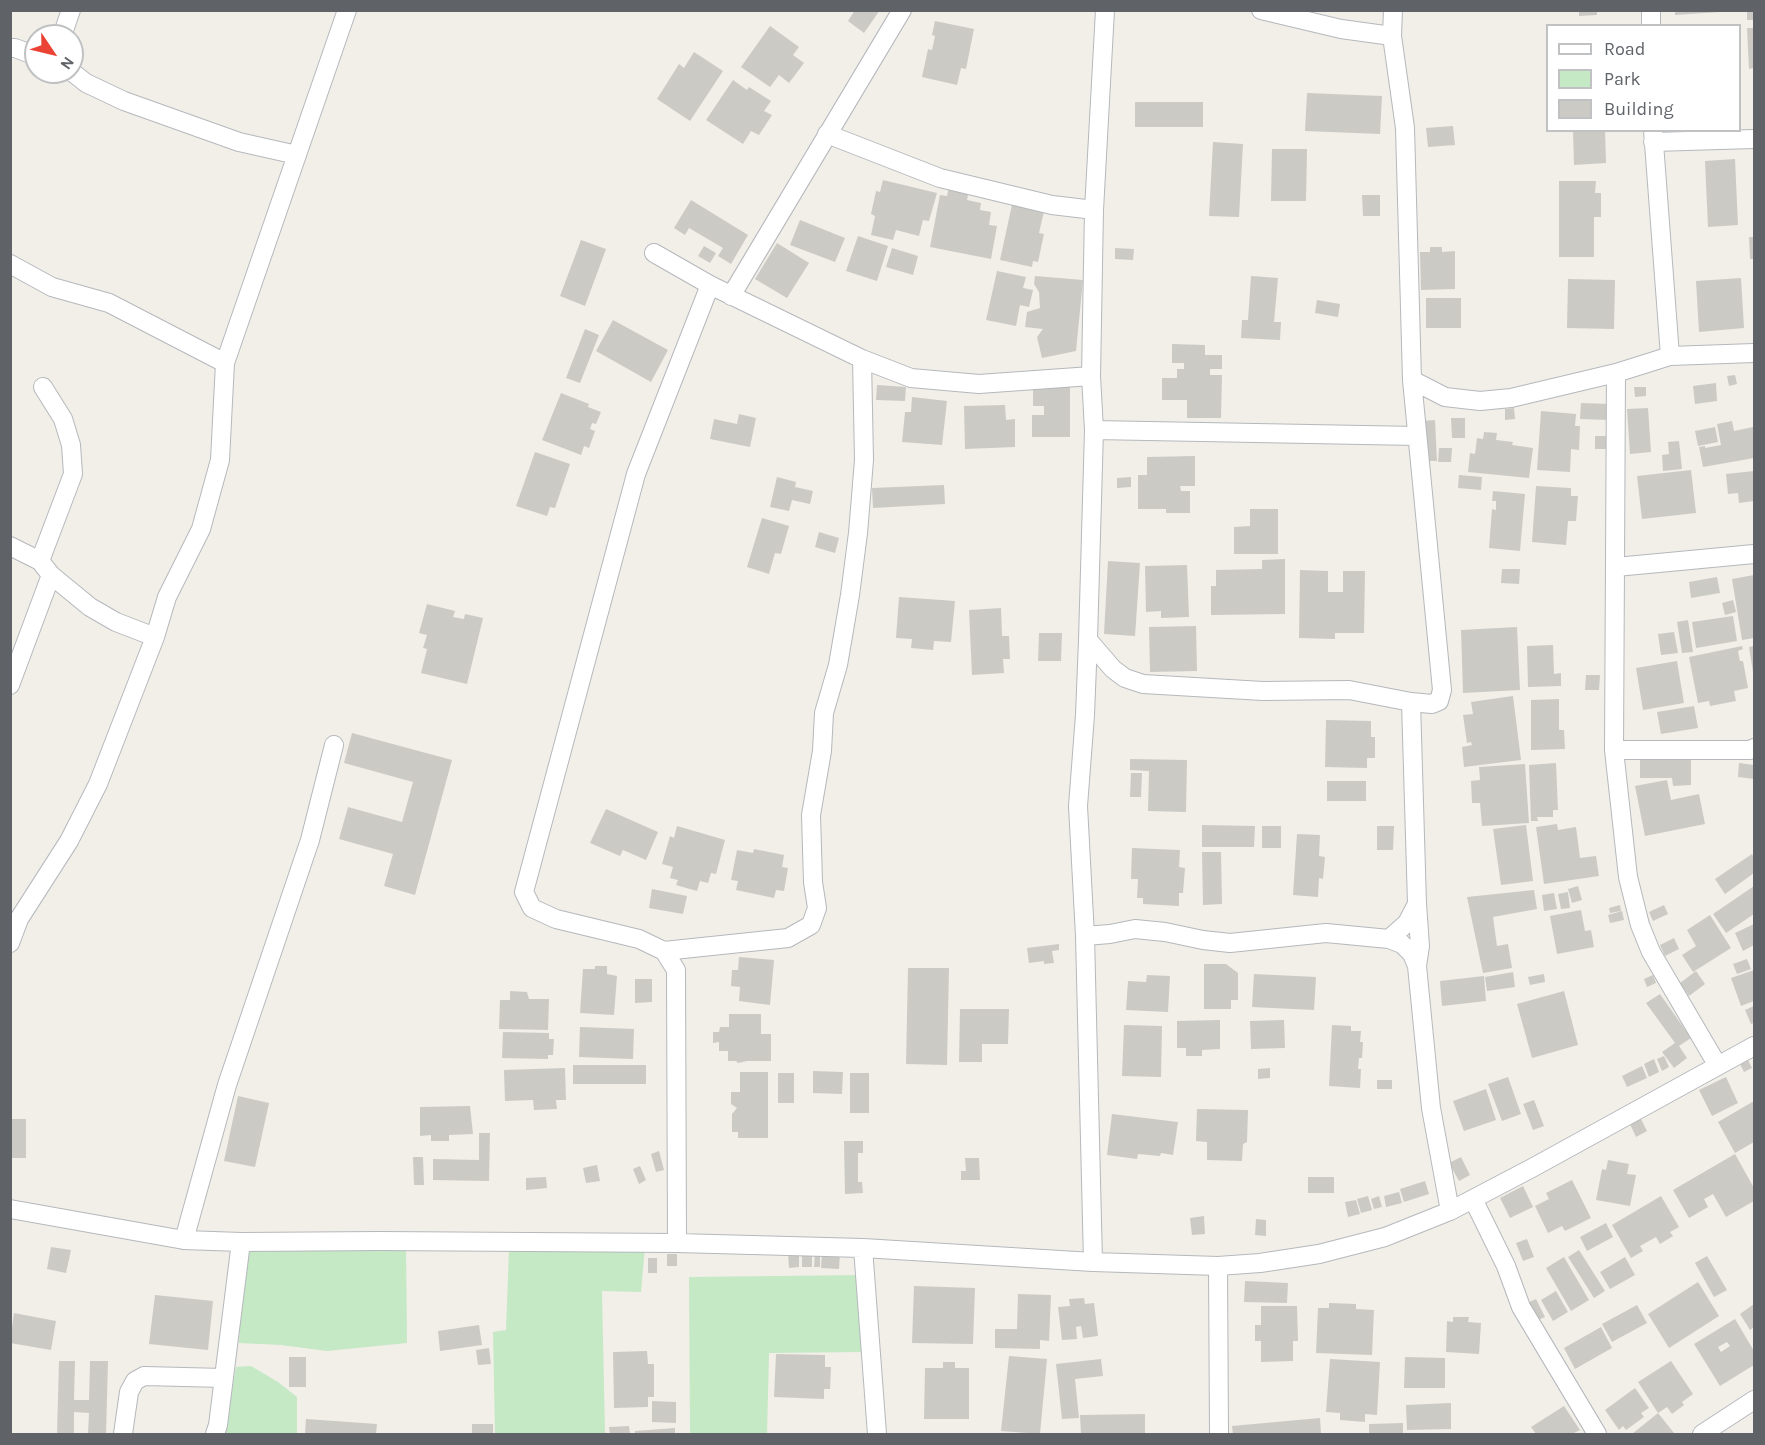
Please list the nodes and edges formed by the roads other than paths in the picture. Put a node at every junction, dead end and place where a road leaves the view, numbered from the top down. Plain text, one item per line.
1 (347, 10) edge
2 (902, 10) edge
3 (1105, 10) edge
4 (1261, 10) edge
5 (1393, 10) edge
6 (1392, 36) junction
7 (84, 81) edge
8 (827, 134) junction
9 (1653, 136) edge
10 (1755, 139) edge
11 (297, 155) junction
12 (1094, 210) junction
13 (654, 253) dead end
14 (10, 264) edge
15 (710, 285) junction
16 (731, 296) junction
17 (1755, 353) edge
18 (1670, 356) junction
19 (862, 359) junction
20 (225, 363) junction
21 (1616, 373) junction
22 (1091, 376) junction
23 (1412, 380) junction
24 (43, 387) dead end
25 (1094, 430) junction
26 (1417, 436) junction
27 (10, 546) edge
28 (1755, 554) edge
29 (1616, 567) junction
30 (46, 568) junction
31 (155, 637) junction
32 (1088, 640) junction
33 (10, 685) edge
34 (1411, 702) junction
35 (334, 745) dead end
36 (1755, 748) edge
37 (1614, 750) junction
38 (1417, 904) junction
39 (15, 917) edge
40 (1085, 936) junction
41 (1389, 939) junction
42 (10, 943) edge
43 (664, 951) junction
44 (1417, 966) junction
45 (1755, 1046) edge
46 (1718, 1066) junction
47 (1473, 1199) junction
48 (10, 1209) edge
49 (1450, 1210) junction
50 (184, 1239) junction
51 (242, 1242) junction
52 (677, 1243) junction
53 (863, 1248) junction
54 (1093, 1262) junction
55 (1218, 1266) junction
56 (224, 1378) junction
57 (1755, 1400) edge
58 (123, 1434) edge
59 (215, 1434) edge
60 (877, 1434) edge
61 (1219, 1434) edge
62 (1597, 1434) edge
63 (1702, 1434) edge

1 - 11 street
2 - 8 street
3 - 12 street
4 - 6 street
5 - 6 street
6 - 23 street
7 - 11 street
8 - 12 street
8 - 16 street
9 - 10 street
9 - 18 street
11 - 20 street
12 - 22 street
13 - 15 street
14 - 20 street
15 - 16 street
15 - 43 street
16 - 19 street
17 - 18 street
18 - 21 street
19 - 22 street
19 - 43 street
20 - 31 street
21 - 23 street
21 - 29 street
22 - 25 street
23 - 26 street
24 - 30 street
25 - 26 street
25 - 32 street
26 - 34 street
27 - 30 street
28 - 29 street
29 - 37 street
30 - 31 street
30 - 33 street
31 - 39 street
32 - 34 street
32 - 40 street
34 - 38 street
35 - 50 street
36 - 37 street
37 - 46 street
38 - 41 street
38 - 44 street
39 - 42 street
40 - 41 street
40 - 54 street
41 - 44 street
43 - 52 street
44 - 49 street
45 - 46 street
46 - 47 street
47 - 49 street
47 - 62 street
48 - 50 street
49 - 55 street
50 - 51 street
51 - 52 street
51 - 56 street
52 - 53 street
53 - 54 street
53 - 60 street
54 - 55 street
55 - 61 street
56 - 58 street
56 - 59 street
57 - 63 street

